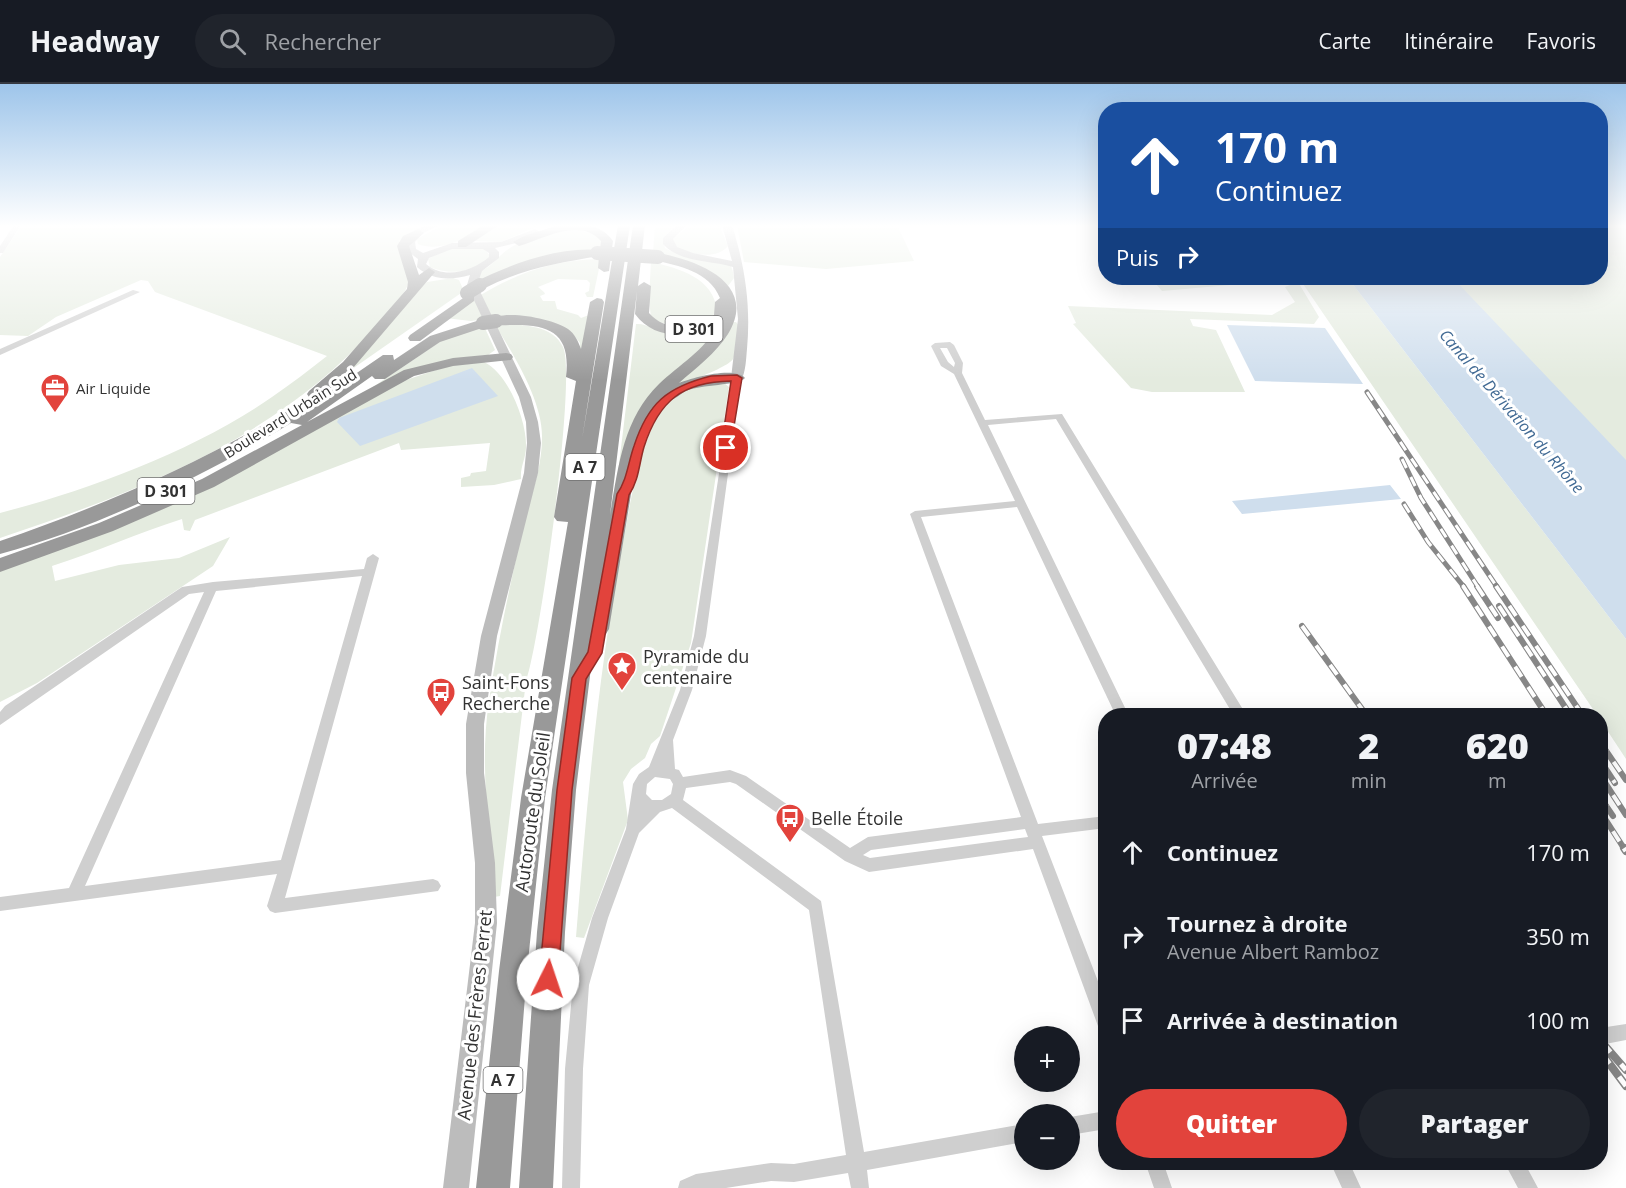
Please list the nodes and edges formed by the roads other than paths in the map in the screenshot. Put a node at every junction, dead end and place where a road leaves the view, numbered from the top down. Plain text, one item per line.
1 (413, 277) edge
2 (420, 277) edge
3 (452, 277) edge
4 (476, 277) edge
5 (508, 277) edge
6 (601, 277) edge
7 (616, 277) edge
8 (632, 277) edge
9 (645, 277) edge
10 (698, 277) edge
11 (710, 277) edge
12 (740, 277) edge
13 (474, 290) junction
14 (136, 292) dead end
15 (413, 292) junction
16 (0, 352) edge
17 (506, 357) junction
18 (958, 373) dead end
19 (737, 378) junction
20 (981, 423) junction
21 (270, 430) junction
22 (574, 434) junction
23 (623, 494) junction
24 (1019, 504) junction
25 (0, 548) edge
26 (0, 558) edge
27 (0, 565) edge
28 (213, 586) junction
29 (579, 678) junction
30 (549, 686) junction
31 (1119, 708) edge
32 (1236, 708) edge
33 (0, 720) edge
34 (661, 771) junction
35 (680, 783) junction
36 (639, 796) junction
37 (673, 801) junction
38 (657, 807) junction
39 (1098, 823) edge
40 (633, 829) junction
41 (1034, 832) junction
42 (850, 856) junction
43 (285, 866) junction
44 (433, 886) dead end
45 (73, 895) junction
46 (0, 904) edge
47 (1098, 1004) edge
48 (1626, 1032) edge
49 (1608, 1035) edge
50 (1098, 1121) edge
51 (1080, 1124) edge
52 (1014, 1135) edge
53 (856, 1160) junction
54 (1157, 1170) edge
55 (1344, 1170) edge
56 (1518, 1170) edge
57 (456, 1188) edge
58 (494, 1188) edge
59 (536, 1188) edge
60 (571, 1188) edge
61 (687, 1188) edge
62 (860, 1188) edge
63 (1163, 1188) edge
64 (1352, 1188) edge
65 (1529, 1188) edge

1 - 15 highway
2 - 15 highway
3 - 13 main road
4 - 13 main road
5 - 13 highway, D 301, bridge
6 - 22 highway
7 - 30 highway, Autoroute du Soleil / A 7
8 - 29 highway, Autoroute du Soleil / A 7
9 - 10 highway, D 301
11 - 23 highway, D 301
12 - 19 main road
13 - 17 main road, Avenue des Frères Perret
13 - 21 highway, Boulevard Urbain Sud / D 301
13 - 26 highway, D 301
14 - 16 street
15 - 21 highway
17 - 27 highway
17 - 57 main road, Avenue des Frères Perret
18 - 20 street
19 - 23 highway
19 - 34 street
20 - 24 street
20 - 32 street
21 - 25 highway, Boulevard Urbain Sud / D 301
22 - 26 highway
22 - 30 highway
23 - 29 highway, D 301
24 - 31 street
24 - 41 street
28 - 33 street
28 - 43 street
28 - 45 street
29 - 59 highway, Autoroute du Soleil / A 7
30 - 58 highway, Autoroute du Soleil / A 7
34 - 35 street
34 - 36 street
35 - 37 street
35 - 42 street
36 - 38 street
36 - 40 street
37 - 38 street
37 - 53 street
38 - 40 street
39 - 41 street
40 - 60 street
41 - 42 street
41 - 42 street
41 - 47 street
43 - 44 street
43 - 45 street
45 - 46 street
48 - 49 street
50 - 51 street
52 - 53 street
53 - 61 street
53 - 62 street
54 - 63 street
55 - 64 street
56 - 65 street

